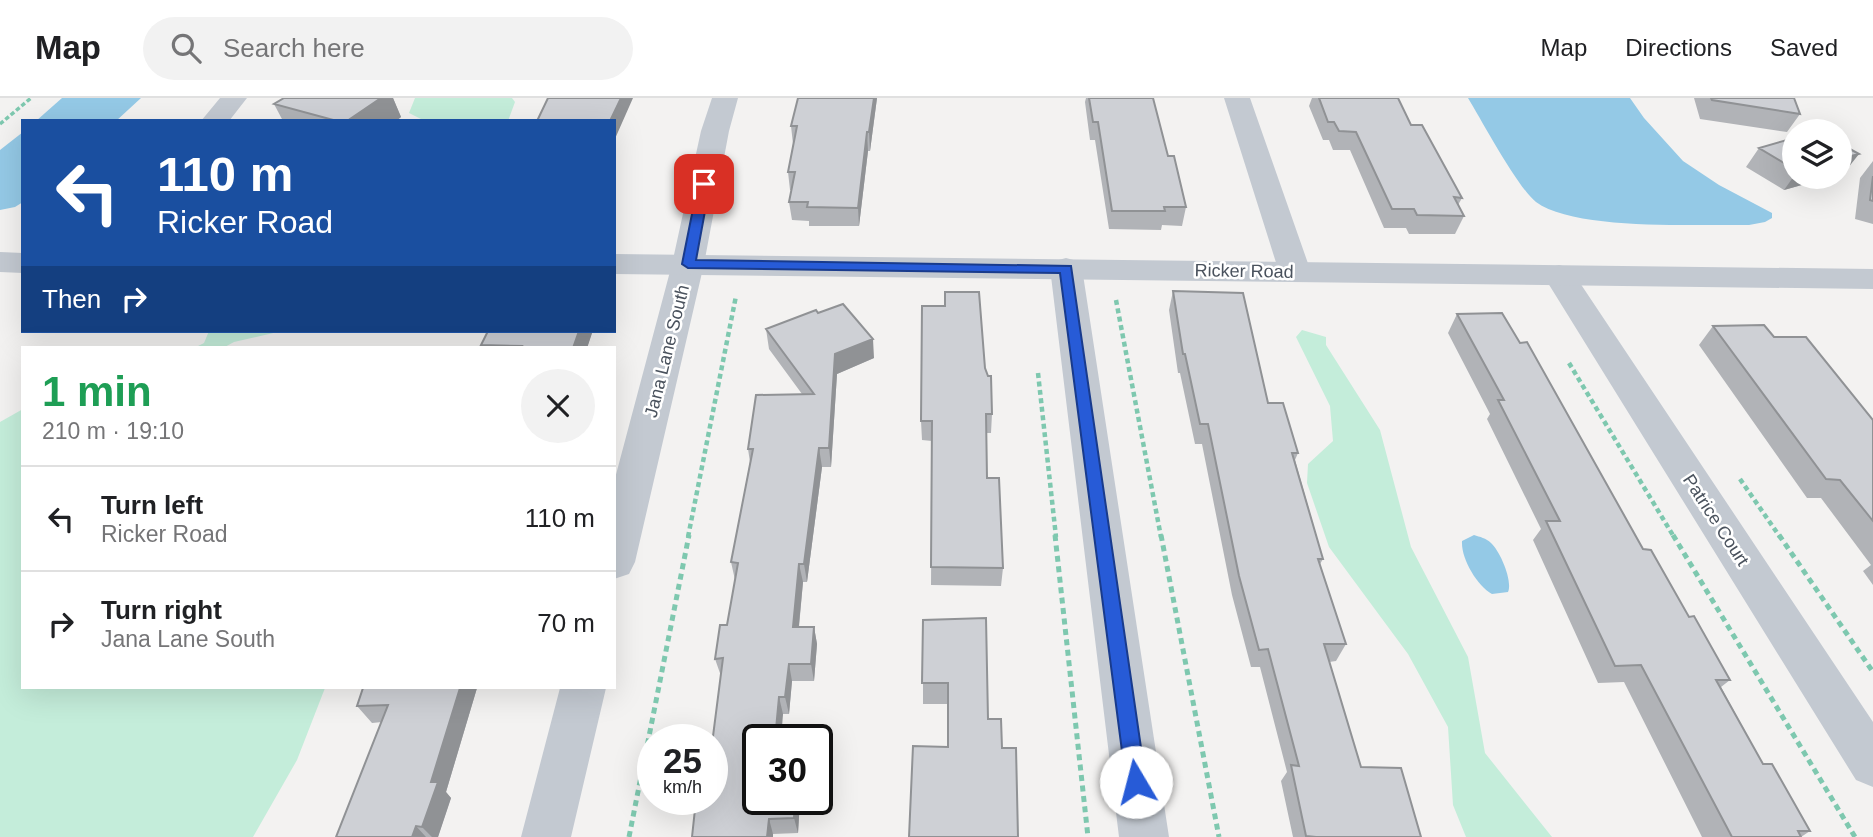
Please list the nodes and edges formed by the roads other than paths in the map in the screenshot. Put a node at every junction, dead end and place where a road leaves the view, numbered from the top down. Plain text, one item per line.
1 (234, 98) edge
2 (725, 98) edge
3 (1237, 98) edge
4 (216, 119) edge
5 (0, 262) edge
6 (21, 263) edge
7 (616, 264) edge
8 (1295, 272) junction
9 (686, 274) junction
10 (1559, 275) junction
11 (1068, 278) junction
12 (1873, 279) edge
13 (616, 554) edge
14 (583, 689) edge
15 (1873, 764) edge
16 (546, 837) edge
17 (1144, 837) edge

1 - 4 street
2 - 9 street, Jana Lane South
3 - 8 street
5 - 6 street
7 - 9 street, Ricker Road
8 - 10 street, Ricker Road
8 - 11 street, Ricker Road
9 - 11 street, Ricker Road
9 - 13 street, Jana Lane South
10 - 12 street, Ricker Road
10 - 15 street, Patrice Court
11 - 17 street
14 - 16 street

